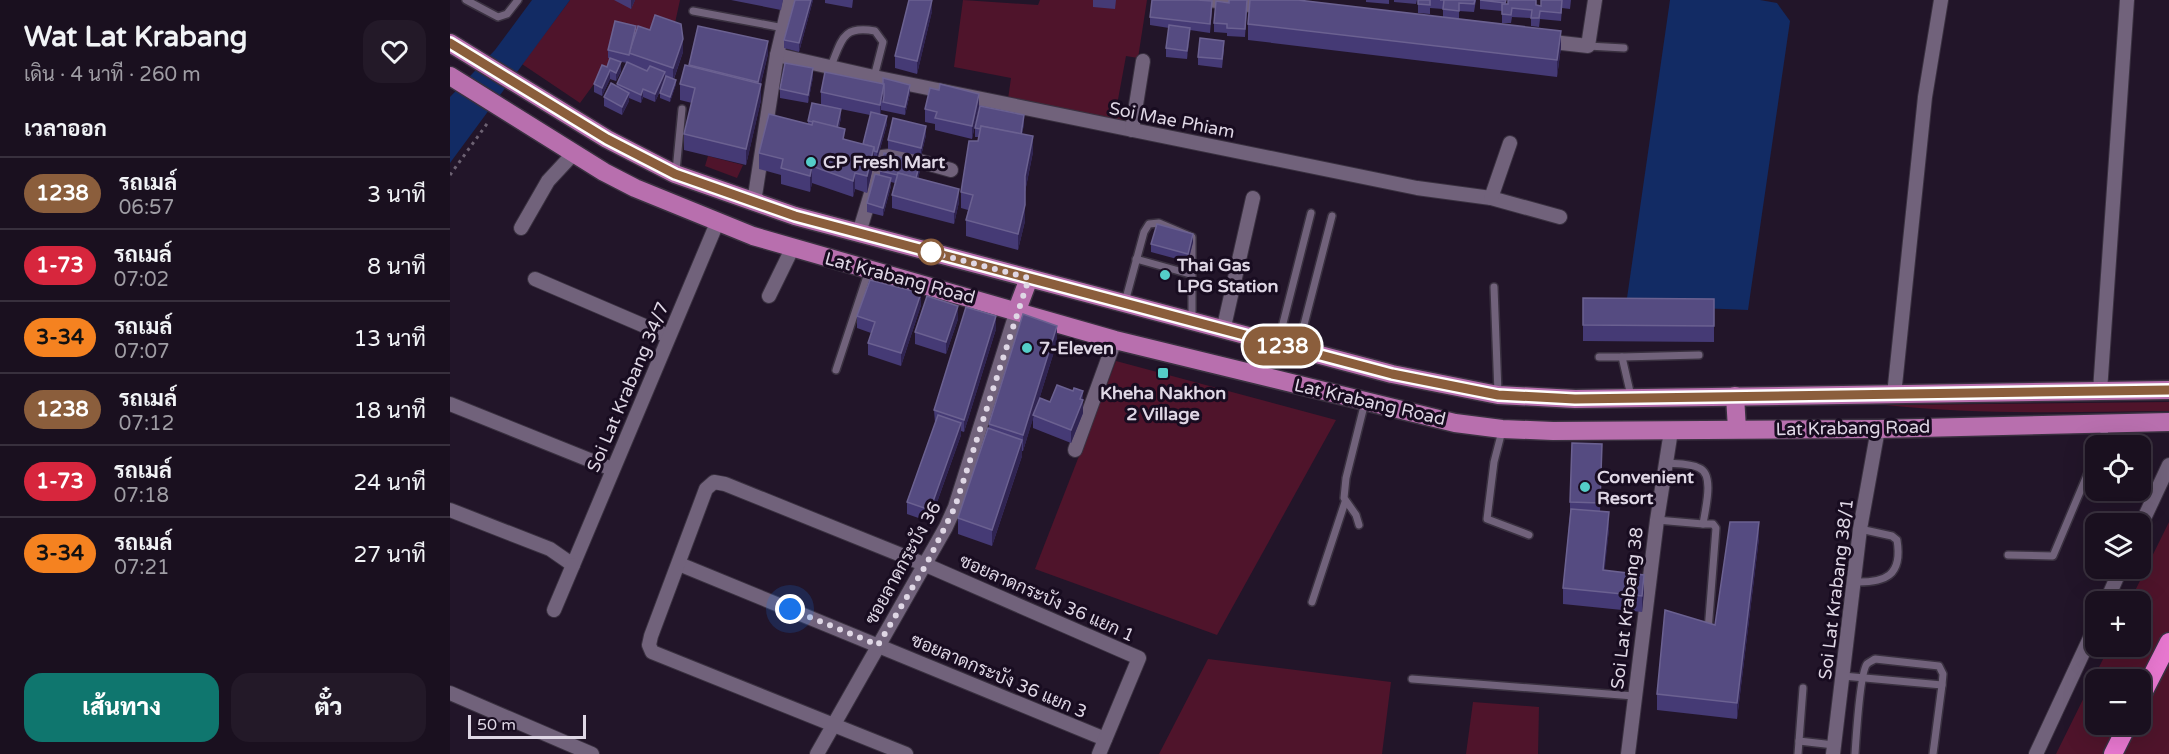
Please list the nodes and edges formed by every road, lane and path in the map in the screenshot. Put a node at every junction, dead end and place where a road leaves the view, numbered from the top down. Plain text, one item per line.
1 (465, 0) edge
2 (518, 0) edge
3 (790, 0) edge
4 (1209, 0) edge
5 (1595, 0) edge
6 (1941, 0) edge
7 (2127, 0) edge
8 (1278, 8) edge
9 (693, 11) dead end
10 (784, 28) junction
11 (1531, 39) edge
12 (450, 43) edge
13 (1588, 46) junction
14 (1624, 48) dead end
15 (777, 55) junction
16 (1143, 61) dead end
17 (830, 68) junction
18 (450, 76) edge
19 (874, 77) junction
20 (682, 109) dead end
21 (490, 119) dead end
22 (1132, 130) junction
23 (1510, 143) dead end
24 (567, 148) junction
25 (951, 170) dead end
26 (675, 174) junction
27 (450, 175) edge
28 (1253, 198) dead end
29 (1491, 198) junction
30 (754, 202) junction
31 (1311, 213) dead end
32 (1332, 216) dead end
33 (1560, 217) dead end
34 (717, 223) junction
35 (521, 228) dead end
36 (859, 233) junction
37 (792, 249) junction
38 (1136, 259) junction
39 (869, 270) junction
40 (1190, 274) junction
41 (1029, 278) junction
42 (535, 279) dead end
43 (1494, 287) dead end
44 (769, 296) dead end
45 (1124, 305) junction
46 (1017, 310) junction
47 (1192, 322) junction
48 (1223, 330) junction
49 (668, 336) junction
50 (1115, 340) junction
51 (1278, 345) junction
52 (1297, 351) junction
53 (1699, 354) dead end
54 (1599, 357) dead end
55 (1622, 357) junction
56 (836, 370) dead end
57 (2169, 390) edge
58 (2100, 391) junction
59 (1498, 395) junction
60 (1894, 395) junction
61 (1735, 396) junction
62 (1631, 399) junction
63 (1365, 402) junction
64 (450, 404) edge
65 (2169, 422) edge
66 (2108, 423) junction
67 (1502, 429) junction
68 (1737, 429) junction
69 (1878, 429) junction
70 (1671, 431) junction
71 (2103, 435) edge
72 (1076, 450) dead end
73 (1665, 463) junction
74 (2169, 465) edge
75 (612, 470) junction
76 (2085, 481) edge
77 (1345, 502) junction
78 (450, 510) edge
79 (2147, 513) edge
80 (1657, 520) junction
81 (1703, 524) junction
82 (1359, 525) dead end
83 (1860, 529) junction
84 (1529, 535) dead end
85 (2008, 555) dead end
86 (679, 564) junction
87 (573, 565) junction
88 (926, 565) junction
89 (1854, 582) junction
90 (1312, 602) dead end
91 (554, 610) dead end
92 (1708, 635) edge
93 (2169, 642) edge
94 (878, 645) junction
95 (2085, 649) edge
96 (1843, 676) junction
97 (2151, 677) edge
98 (1863, 678) junction
99 (1412, 679) dead end
100 (1942, 685) junction
101 (1803, 688) dead end
102 (450, 693) edge
103 (1634, 696) junction
104 (833, 724) junction
105 (2123, 735) edge
106 (1105, 740) junction
107 (1799, 741) junction
108 (1834, 749) edge
109 (592, 754) edge
110 (817, 754) edge
111 (906, 754) edge
112 (1099, 754) edge
113 (1628, 754) edge
114 (1798, 754) edge
115 (1854, 754) edge
116 (1933, 754) edge
117 (2036, 754) edge
118 (2114, 754) edge

1 - 2 lane
3 - 10 street
4 - 8 street
5 - 13 street
6 - 60 street
7 - 58 street
9 - 10 lane
10 - 15 street
11 - 13 street
12 - 26 main road, Lat Krabang Road
13 - 14 lane
15 - 17 street, Soi Mae Phiam
15 - 30 street
16 - 22 street
17 - 19 street, Soi Mae Phiam
17 - 19 lane
18 - 24 main road, Lat Krabang Road
19 - 22 street, Soi Mae Phiam
20 - 26 lane
21 - 27 path
22 - 29 street, Soi Mae Phiam
23 - 29 street
24 - 34 main road, Lat Krabang Road
24 - 35 street
25 - 36 street
26 - 30 main road, Lat Krabang Road
28 - 48 street
29 - 33 street, Soi Mae Phiam
30 - 36 main road, Lat Krabang Road
31 - 51 lane
32 - 52 lane
34 - 37 main road, Lat Krabang Road
34 - 49 street, Soi Lat Krabang 34/7
36 - 41 main road, Lat Krabang Road
37 - 39 main road, Lat Krabang Road
37 - 44 street
38 - 40 lane
38 - 40 lane
38 - 45 lane
39 - 46 main road, Lat Krabang Road
39 - 56 lane
40 - 47 lane
41 - 45 main road, Lat Krabang Road
41 - 46 main road
42 - 49 street
43 - 59 lane
45 - 47 main road, Lat Krabang Road
46 - 50 main road, Lat Krabang Road
46 - 88 street, ซอยลาดกระบัง 36
47 - 48 main road, Lat Krabang Road
48 - 51 main road, Lat Krabang Road
49 - 75 street, Soi Lat Krabang 34/7
50 - 63 main road, Lat Krabang Road
50 - 72 street
51 - 52 main road, Lat Krabang Road
52 - 59 main road, Lat Krabang Road
53 - 55 lane
54 - 55 lane
55 - 62 lane
57 - 58 main road, Lat Krabang Road
58 - 60 main road, Lat Krabang Road
59 - 62 main road, Lat Krabang Road
60 - 61 main road, Lat Krabang Road
61 - 62 main road, Lat Krabang Road
61 - 68 main road
63 - 67 main road, Lat Krabang Road
63 - 77 lane
64 - 75 street
65 - 66 main road, Lat Krabang Road
66 - 69 main road, Lat Krabang Road
66 - 71 lane
67 - 70 main road, Lat Krabang Road
67 - 84 lane
68 - 69 main road, Lat Krabang Road
68 - 70 main road, Lat Krabang Road
69 - 83 street, Soi Lat Krabang 38/1
70 - 73 street, Soi Lat Krabang 38
73 - 80 street, Soi Lat Krabang 38
73 - 81 lane
74 - 79 street
75 - 87 street, Soi Lat Krabang 34/7
76 - 85 lane
77 - 82 lane
77 - 90 lane
78 - 87 street
80 - 81 lane
80 - 103 street, Soi Lat Krabang 38
81 - 92 lane
83 - 89 street, Soi Lat Krabang 38/1
83 - 89 lane
86 - 88 street
86 - 94 street, ซอยลาดกระบัง 36 แยก 3
86 - 104 street
87 - 91 street, Soi Lat Krabang 34/7
88 - 94 street, ซอยลาดกระบัง 36
88 - 106 street, ซอยลาดกระบัง 36 แยก 1
89 - 96 street, Soi Lat Krabang 38/1
93 - 97 highway
94 - 104 street, ซอยลาดกระบัง 36
94 - 106 street, ซอยลาดกระบัง 36 แยก 3
95 - 117 street
96 - 98 lane
96 - 108 street, Soi Lat Krabang 38/1
98 - 100 lane
98 - 100 lane
98 - 115 lane
99 - 103 lane
100 - 116 lane
101 - 107 lane
102 - 109 street
103 - 113 street, Soi Lat Krabang 38
104 - 110 street, ซอยลาดกระบัง 36
104 - 111 street
105 - 118 highway
106 - 112 street
107 - 108 lane
107 - 114 lane

